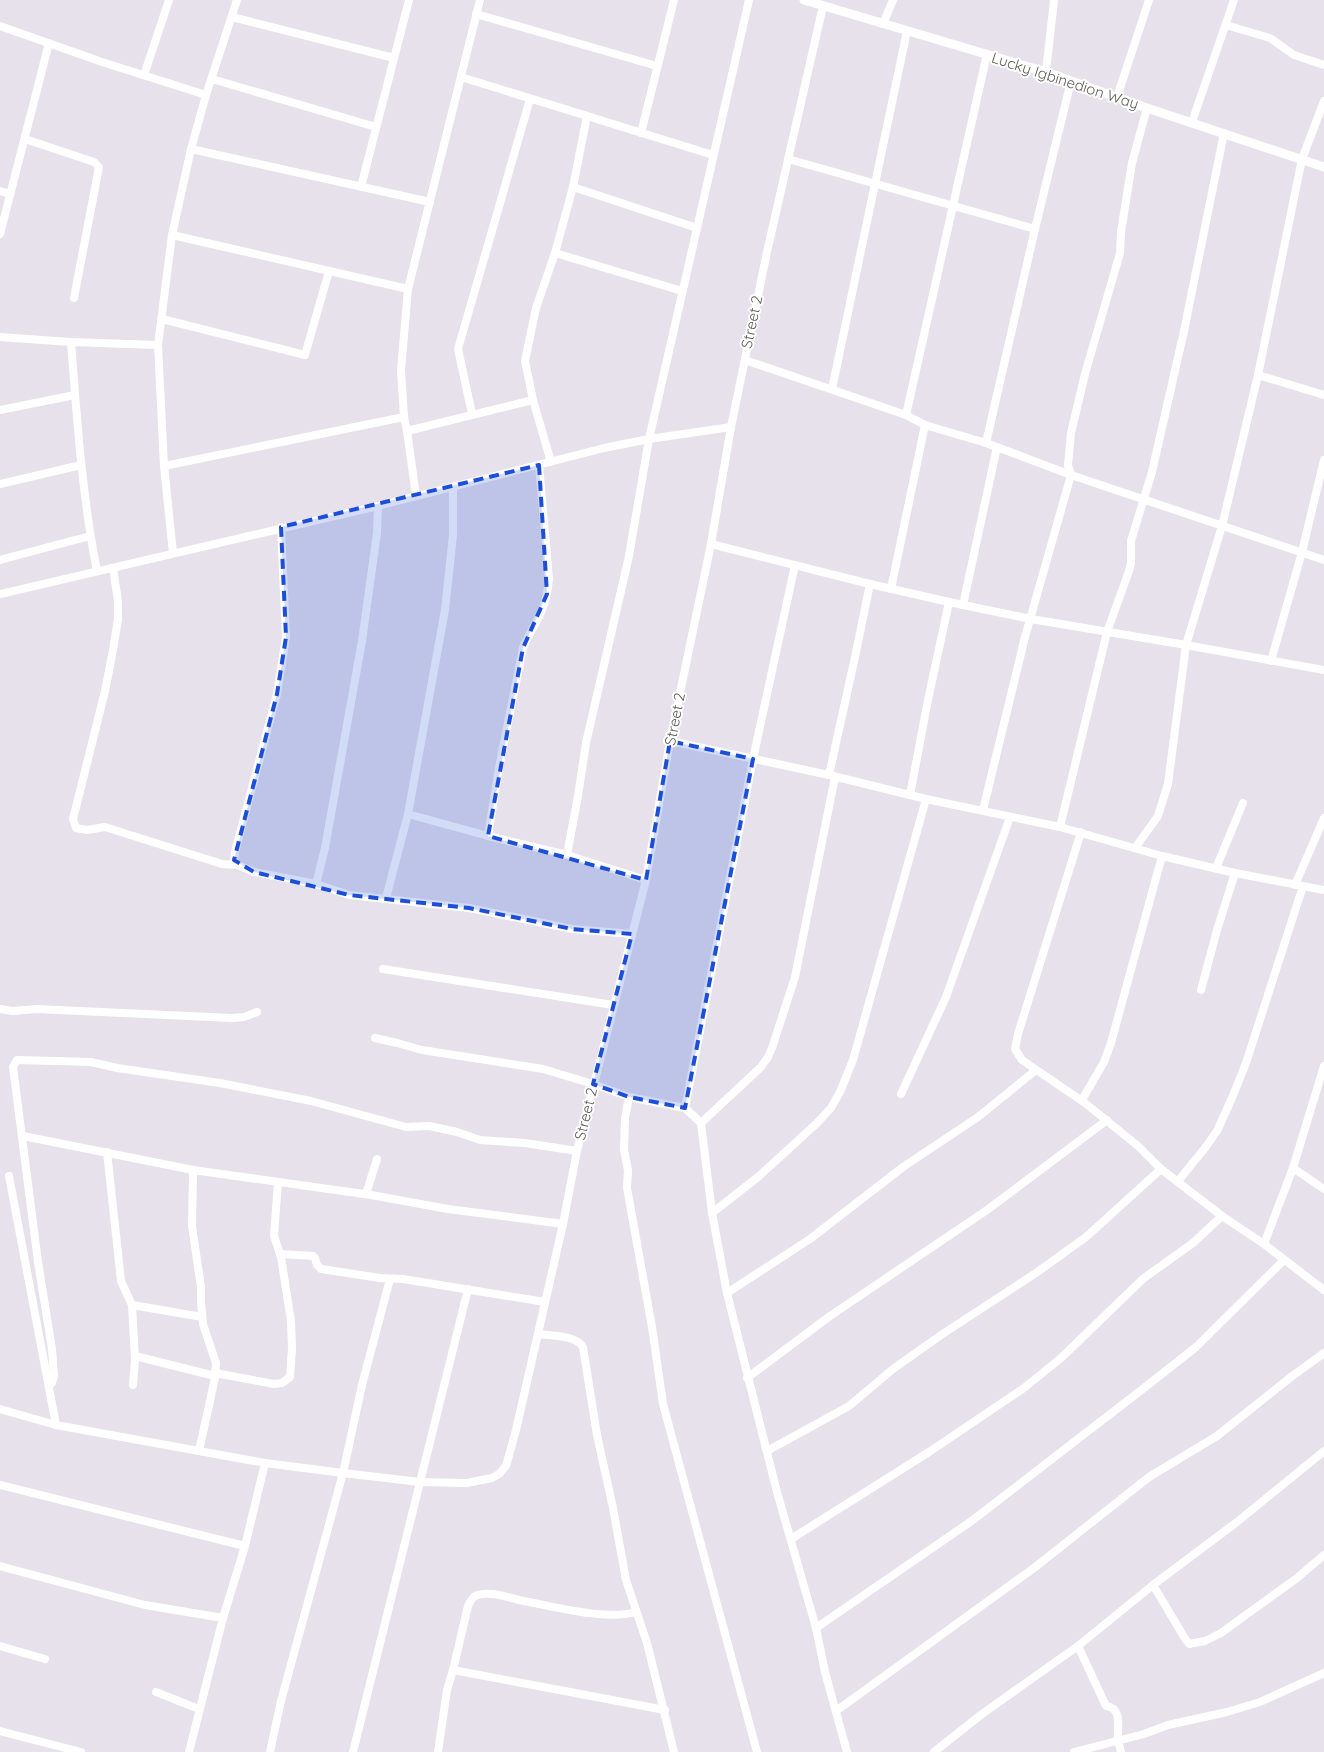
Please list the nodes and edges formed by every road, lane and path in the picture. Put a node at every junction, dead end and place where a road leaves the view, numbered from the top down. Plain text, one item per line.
1 (169, 0) edge
2 (238, 0) edge
3 (409, 0) edge
4 (480, 0) edge
5 (674, 0) edge
6 (749, 0) edge
7 (804, 0) edge
8 (893, 0) edge
9 (1054, 0) edge
10 (1149, 0) edge
11 (1234, 0) edge
12 (823, 6) junction
13 (476, 14) junction
14 (232, 17) junction
15 (883, 24) junction
16 (1226, 25) junction
17 (0, 26) edge
18 (907, 31) junction
19 (48, 43) junction
20 (987, 54) junction
21 (394, 58) junction
22 (1324, 65) edge
23 (657, 66) junction
24 (1046, 72) junction
25 (144, 75) junction
26 (461, 77) junction
27 (212, 79) junction
28 (1071, 81) junction
29 (206, 95) junction
30 (1117, 97) junction
31 (530, 99) junction
32 (1324, 100) edge
33 (1147, 108) junction
34 (587, 116) junction
35 (1192, 122) junction
36 (376, 127) junction
37 (641, 133) junction
38 (1224, 133) junction
39 (25, 139) junction
40 (191, 149) junction
41 (713, 155) junction
42 (788, 159) junction
43 (1302, 160) junction
44 (1324, 167) edge
45 (874, 183) junction
46 (361, 187) junction
47 (573, 187) junction
48 (0, 191) edge
49 (10, 194) junction
50 (430, 202) junction
51 (953, 206) junction
52 (697, 228) junction
53 (1035, 229) junction
54 (0, 234) edge
55 (172, 235) junction
56 (555, 253) junction
57 (329, 271) junction
58 (408, 289) junction
59 (682, 291) junction
60 (74, 298) dead end
61 (162, 319) junction
62 (0, 337) edge
63 (71, 342) junction
64 (158, 345) junction
65 (745, 360) junction
66 (1258, 375) junction
67 (832, 389) junction
68 (76, 395) junction
69 (1324, 395) edge
70 (533, 400) junction
71 (0, 410) edge
72 (472, 414) junction
73 (906, 415) junction
74 (404, 417) junction
75 (925, 425) junction
76 (731, 427) junction
77 (407, 430) junction
78 (649, 439) junction
79 (986, 443) junction
80 (997, 447) junction
81 (1324, 460) edge
82 (551, 462) junction
83 (81, 464) junction
84 (539, 464) junction
85 (164, 466) junction
86 (1071, 475) junction
87 (0, 484) edge
88 (453, 487) junction
89 (416, 496) junction
90 (1144, 499) junction
91 (378, 506) junction
92 (1222, 526) junction
93 (281, 527) junction
94 (90, 536) junction
95 (711, 544) junction
96 (1302, 552) junction
97 (173, 553) junction
98 (0, 560) edge
99 (1324, 560) edge
100 (795, 565) junction
101 (113, 568) junction
102 (97, 571) junction
103 (870, 584) junction
104 (891, 589) junction
105 (0, 594) edge
106 (949, 602) junction
107 (963, 605) junction
108 (1031, 618) junction
109 (1107, 632) junction
110 (1186, 645) junction
111 (1271, 661) junction
112 (1324, 670) edge
113 (670, 741) junction
114 (753, 759) junction
115 (832, 776) junction
116 (910, 795) junction
117 (926, 799) junction
118 (1243, 803) dead end
119 (983, 810) junction
120 (408, 814) junction
121 (1010, 817) junction
122 (1324, 818) edge
123 (1060, 827) junction
124 (1081, 832) junction
125 (488, 836) junction
126 (1135, 848) junction
127 (567, 855) junction
128 (1162, 856) junction
129 (238, 865) junction
130 (1216, 868) junction
131 (1235, 873) junction
132 (646, 880) junction
133 (316, 884) junction
134 (1299, 885) junction
135 (1324, 890) edge
136 (386, 898) junction
137 (632, 934) junction
138 (383, 969) dead end
139 (1201, 990) dead end
140 (613, 1005) junction
141 (0, 1008) edge
142 (257, 1012) dead end
143 (375, 1038) dead end
144 (1324, 1066) edge
145 (1036, 1070) junction
146 (593, 1084) junction
147 (900, 1094) dead end
148 (629, 1097) junction
149 (1082, 1100) junction
150 (685, 1108) junction
151 (1107, 1120) junction
152 (701, 1123) junction
153 (23, 1136) junction
154 (577, 1151) junction
155 (107, 1152) junction
156 (377, 1159) dead end
157 (1293, 1168) junction
158 (1162, 1169) junction
159 (193, 1170) junction
160 (9, 1176) dead end
161 (1178, 1181) junction
162 (278, 1182) junction
163 (1324, 1189) edge
164 (366, 1194) junction
165 (712, 1213) junction
166 (1222, 1216) junction
167 (563, 1224) junction
168 (1264, 1244) junction
169 (280, 1254) junction
170 (1284, 1260) junction
171 (390, 1279) junction
172 (468, 1289) junction
173 (1324, 1290) edge
174 (727, 1294) junction
175 (545, 1302) junction
176 (132, 1305) junction
177 (202, 1317) junction
178 (538, 1334) junction
179 (1324, 1353) edge
180 (135, 1356) junction
181 (215, 1374) junction
182 (747, 1378) junction
183 (50, 1385) junction
184 (133, 1385) dead end
185 (0, 1409) edge
186 (56, 1426) junction
187 (199, 1451) junction
188 (767, 1451) junction
189 (1324, 1451) edge
190 (265, 1462) junction
191 (343, 1473) junction
192 (420, 1482) junction
193 (0, 1485) edge
194 (791, 1539) junction
195 (245, 1546) junction
196 (1324, 1555) edge
197 (0, 1566) edge
198 (1152, 1585) junction
199 (636, 1612) junction
200 (223, 1618) junction
201 (816, 1628) junction
202 (0, 1646) edge
203 (1078, 1646) junction
204 (45, 1659) dead end
205 (454, 1670) junction
206 (1324, 1673) edge
207 (156, 1692) dead end
208 (199, 1708) junction
209 (665, 1710) junction
210 (836, 1711) junction
211 (0, 1730) edge
212 (1118, 1741) junction
213 (81, 1752) edge
214 (188, 1752) edge
215 (270, 1752) edge
216 (353, 1752) edge
217 (438, 1752) edge
218 (674, 1752) edge
219 (757, 1752) edge
220 (847, 1752) edge
221 (934, 1752) edge
222 (1074, 1752) edge
223 (1121, 1752) edge

1 - 25 street
2 - 14 street
3 - 21 street
4 - 13 street
5 - 23 street
6 - 41 street
7 - 12 street, Lucky Igbinedion Way
8 - 15 street
9 - 24 street
10 - 30 street
11 - 16 street
12 - 15 street, Lucky Igbinedion Way
12 - 42 street, Street 2
13 - 23 street
13 - 26 street
14 - 21 street
14 - 27 street
15 - 18 street, Lucky Igbinedion Way
16 - 22 street
16 - 35 street
17 - 19 street
18 - 20 street, Lucky Igbinedion Way
18 - 45 street
19 - 25 street
19 - 39 street
20 - 24 street, Lucky Igbinedion Way
20 - 51 street
21 - 36 street
23 - 37 street
24 - 28 street, Lucky Igbinedion Way
25 - 29 street
26 - 31 street
26 - 50 street
27 - 29 street
27 - 36 street
28 - 30 street, Lucky Igbinedion Way
28 - 53 street
29 - 40 street
30 - 33 street, Lucky Igbinedion Way
31 - 34 street
31 - 72 street
32 - 43 street
33 - 35 street, Lucky Igbinedion Way
33 - 86 street
34 - 37 street
34 - 47 street
35 - 38 street, Lucky Igbinedion Way
36 - 46 street
37 - 41 street
38 - 43 street, Lucky Igbinedion Way
38 - 90 street
39 - 49 street
39 - 60 street
40 - 46 street
40 - 55 street
41 - 52 street
42 - 45 street
42 - 65 street, Street 2
43 - 44 street, Lucky Igbinedion Way
43 - 66 street
45 - 51 street
45 - 67 street
46 - 50 street
47 - 52 street
47 - 56 street
48 - 49 street
49 - 54 street
50 - 58 street
51 - 53 street
51 - 73 street
52 - 59 street
53 - 79 street
55 - 57 street
55 - 61 street
56 - 59 street
56 - 70 street
57 - 58 street
57 - 61 street
58 - 74 street
59 - 78 street
61 - 64 street
62 - 63 street
63 - 64 street
63 - 68 street
64 - 85 street
65 - 67 street
65 - 76 street, Street 2
66 - 69 street
66 - 92 street
67 - 73 street
68 - 71 street
68 - 83 street
70 - 72 street
70 - 82 street
72 - 77 street
73 - 75 street
74 - 77 street
74 - 85 street
75 - 79 street
75 - 104 street
76 - 78 street
76 - 95 street, Street 2
77 - 89 street
78 - 82 street
78 - 127 street
79 - 80 street
80 - 86 street
80 - 107 street
81 - 96 street
82 - 84 street
83 - 87 street
83 - 94 street
84 - 88 street
84 - 125 street
85 - 97 street
86 - 90 street
86 - 108 street
88 - 89 street
88 - 120 street
89 - 91 street
90 - 92 street
90 - 109 street
91 - 93 street
91 - 133 street
92 - 96 street
92 - 110 street
93 - 97 street
93 - 129 street
94 - 98 street
94 - 102 street
95 - 100 street
95 - 113 street, Street 2
96 - 99 street
96 - 111 street
97 - 101 street
100 - 103 street
100 - 114 street
101 - 102 street
101 - 129 street
102 - 105 street
103 - 104 street
103 - 115 street
104 - 106 street
106 - 107 street
106 - 116 street
107 - 108 street
108 - 109 street
108 - 119 street
109 - 110 street
109 - 123 street
110 - 111 street
110 - 126 street
111 - 112 street
113 - 114 street
113 - 132 street, Street 2
114 - 115 street
114 - 150 street
115 - 116 street
115 - 152 street
116 - 117 street
117 - 119 street
117 - 165 street
118 - 130 street
119 - 121 street
120 - 125 street
120 - 136 street
121 - 123 street
121 - 147 street
122 - 134 street
123 - 124 street
124 - 126 street
124 - 145 street
125 - 127 street
126 - 128 street
127 - 132 street
128 - 130 street
128 - 149 street
129 - 133 street
130 - 131 street
131 - 134 street
131 - 139 street
132 - 137 street, Street 2
133 - 136 street
134 - 135 street
134 - 161 street
136 - 137 street
137 - 140 street, Street 2
138 - 140 street
140 - 146 street, Street 2
141 - 142 street
143 - 146 street
144 - 157 street
145 - 149 street
145 - 174 street
146 - 148 street
146 - 154 street, Street 2
148 - 150 street
148 - 219 street
149 - 151 street
150 - 152 street
151 - 158 street
151 - 182 street
152 - 165 street
153 - 154 street
153 - 155 street
153 - 183 street
154 - 167 street, Street 2
155 - 159 street
155 - 176 street
156 - 164 street
157 - 163 street
157 - 168 street
158 - 161 street
158 - 188 street
159 - 162 street
159 - 177 street
160 - 183 street
161 - 166 street
162 - 164 street
162 - 169 street
164 - 167 street
165 - 174 street
166 - 168 street
166 - 194 street
167 - 175 street, Street 2
168 - 170 street
169 - 171 street
169 - 181 street
170 - 173 street
170 - 201 street
171 - 172 street
171 - 191 street
172 - 175 street
172 - 192 street
174 - 182 street
175 - 178 street, Street 2
176 - 177 street
176 - 180 street
177 - 181 street
178 - 192 street, Street 2
178 - 199 street
179 - 210 street
180 - 181 street
180 - 184 street
181 - 187 street
182 - 188 street
183 - 186 street
185 - 186 street, Street 2
186 - 187 street, Street 2
187 - 190 street, Street 2
188 - 194 street
189 - 198 street
190 - 191 street, Street 2
190 - 195 street
191 - 192 street, Street 2
191 - 215 street
192 - 216 street
193 - 195 street
194 - 201 street
195 - 200 street
196 - 198 street
197 - 200 street
198 - 203 street
199 - 205 street
199 - 209 street
200 - 208 street
201 - 210 street
202 - 204 street
203 - 212 street
203 - 221 street
205 - 209 street
205 - 217 street
206 - 212 street
207 - 208 street
208 - 214 street
209 - 218 street
210 - 220 street
211 - 213 street
212 - 222 street
212 - 223 street

